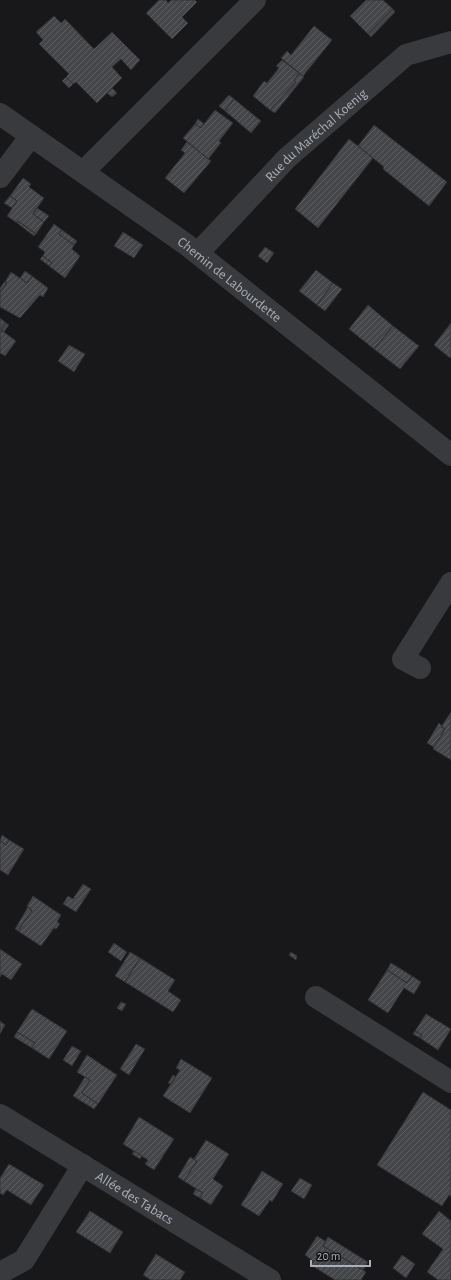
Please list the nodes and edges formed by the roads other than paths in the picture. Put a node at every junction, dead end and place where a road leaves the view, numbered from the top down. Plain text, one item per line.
1 (255, 0) edge
2 (451, 42) edge
3 (0, 114) edge
4 (31, 136) junction
5 (83, 172) junction
6 (0, 177) edge
7 (198, 253) junction
8 (451, 455) edge
9 (451, 583) edge
10 (420, 668) dead end
11 (316, 997) dead end
12 (451, 1082) edge
13 (0, 1115) edge
14 (83, 1165) junction
15 (0, 1273) edge
16 (270, 1280) edge

1 - 5 street
2 - 7 street, Rue du Maréchal Koenig
3 - 4 street, Chemin de Labourdette
4 - 5 street, Chemin de Labourdette
4 - 6 street
5 - 7 street, Chemin de Labourdette
7 - 8 street, Chemin de Labourdette
9 - 10 street
11 - 12 street
13 - 14 street, Allée des Tabacs
14 - 15 street
14 - 16 street, Allée des Tabacs

